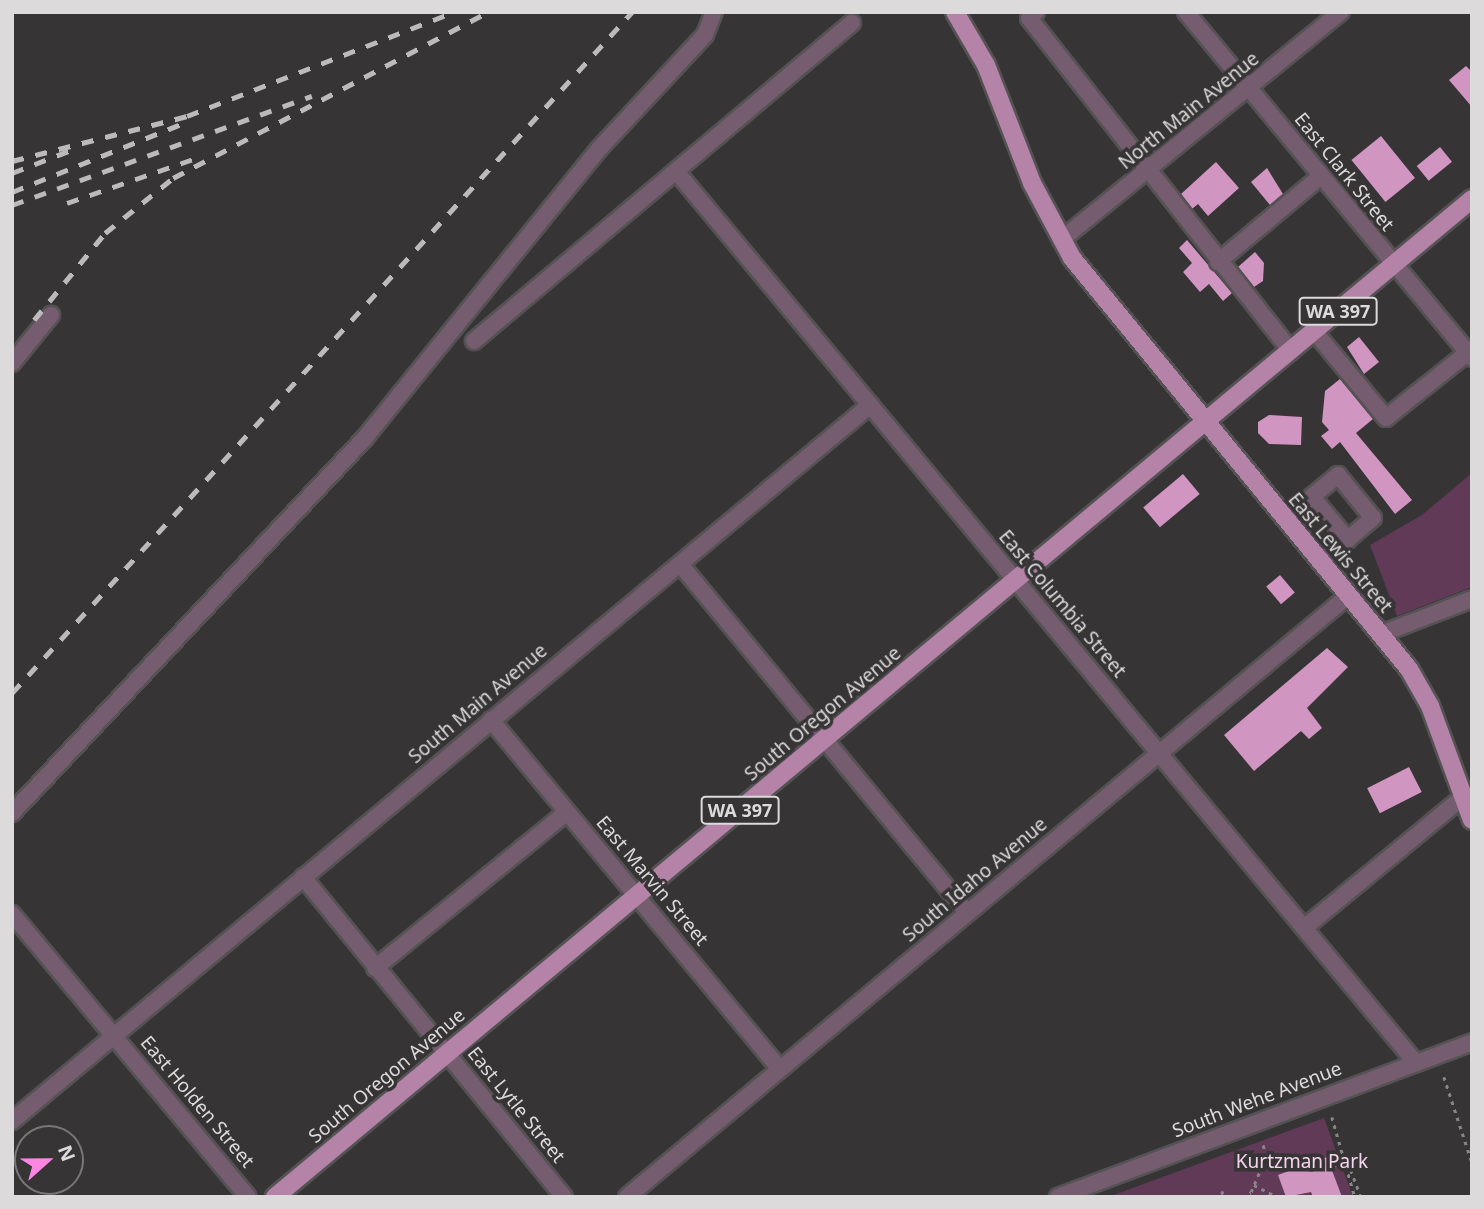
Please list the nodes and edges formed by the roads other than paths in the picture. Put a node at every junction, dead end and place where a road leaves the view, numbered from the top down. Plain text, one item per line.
1 (714, 12) edge
2 (956, 12) edge
3 (1036, 12) edge
4 (1186, 12) edge
5 (1341, 12) edge
6 (852, 23) dead end
7 (1249, 89) junction
8 (676, 171) junction
9 (1148, 172) junction
10 (1321, 176) junction
11 (1472, 199) edge
12 (1061, 240) junction
13 (1218, 262) junction
14 (1393, 264) junction
15 (51, 315) dead end
16 (1314, 331) junction
17 (474, 341) dead end
18 (1291, 351) junction
19 (1470, 353) edge
20 (12, 363) edge
21 (870, 405) junction
22 (1203, 423) junction
23 (1312, 497) junction
24 (1285, 519) junction
25 (1348, 540) junction
26 (1321, 562) junction
27 (680, 564) junction
28 (1014, 579) junction
29 (1349, 595) junction
30 (1472, 600) edge
31 (1381, 634) junction
32 (491, 720) junction
33 (825, 740) junction
34 (1159, 754) junction
35 (1464, 797) junction
36 (567, 812) junction
37 (12, 813) edge
38 (1472, 820) edge
39 (303, 877) junction
40 (636, 895) junction
41 (968, 913) junction
42 (12, 914) edge
43 (1304, 928) junction
44 (375, 968) junction
45 (113, 1035) junction
46 (1472, 1042) edge
47 (446, 1054) junction
48 (1416, 1063) junction
49 (780, 1069) junction
50 (12, 1121) edge
51 (248, 1197) edge
52 (275, 1197) edge
53 (564, 1197) edge
54 (627, 1197) edge
55 (1058, 1197) edge

1 - 37 street
2 - 12 main road, East Lewis Street
3 - 9 street
4 - 7 street, East Clark Street
5 - 7 street, North Main Avenue
6 - 8 street
7 - 9 street, North Main Avenue
7 - 10 street, East Clark Street
8 - 17 street
8 - 21 street, East Columbia Street
9 - 12 street, North Main Avenue
9 - 13 street
10 - 13 street
10 - 14 street, East Clark Street
11 - 14 main road, WA 397
12 - 22 main road, East Lewis Street
13 - 18 street
14 - 16 main road, WA 397
14 - 19 street, East Clark Street
15 - 20 street
16 - 18 main road, WA 397
16 - 19 street
18 - 22 main road, WA 397
21 - 27 street, South Main Avenue
21 - 28 street, East Columbia Street
22 - 24 main road, East Lewis Street
22 - 28 main road, South Oregon Avenue / WA 397
23 - 24 street
23 - 25 street
23 - 25 street
24 - 26 main road, East Lewis Street
25 - 26 street
26 - 29 main road, East Lewis Street
27 - 32 street, South Main Avenue
27 - 33 street
28 - 33 main road, South Oregon Avenue / WA 397
28 - 34 street, East Columbia Street
29 - 31 main road, East Lewis Street
29 - 34 street, South Idaho Avenue
30 - 31 street
31 - 35 main road, East Lewis Street
32 - 36 street, East Marvin Street
32 - 39 street, South Main Avenue
33 - 40 main road, South Oregon Avenue / WA 397
33 - 41 street
34 - 41 street, South Idaho Avenue
34 - 43 street, East Columbia Street
35 - 38 main road, East Lewis Street
35 - 43 street
36 - 40 street, East Marvin Street
36 - 44 street
39 - 44 street, East Lytle Street
39 - 45 street, South Main Avenue
40 - 47 main road, South Oregon Avenue / WA 397
40 - 49 street, East Marvin Street
41 - 49 street, South Idaho Avenue
42 - 45 street, East Holden Street
43 - 48 street, East Columbia Street
44 - 47 street, East Lytle Street
45 - 50 street, South Main Avenue
45 - 51 street, East Holden Street
46 - 48 street, South Wehe Avenue
47 - 52 main road, South Oregon Avenue / WA 397
47 - 53 street, East Lytle Street
48 - 55 street, South Wehe Avenue
49 - 54 street, South Idaho Avenue

